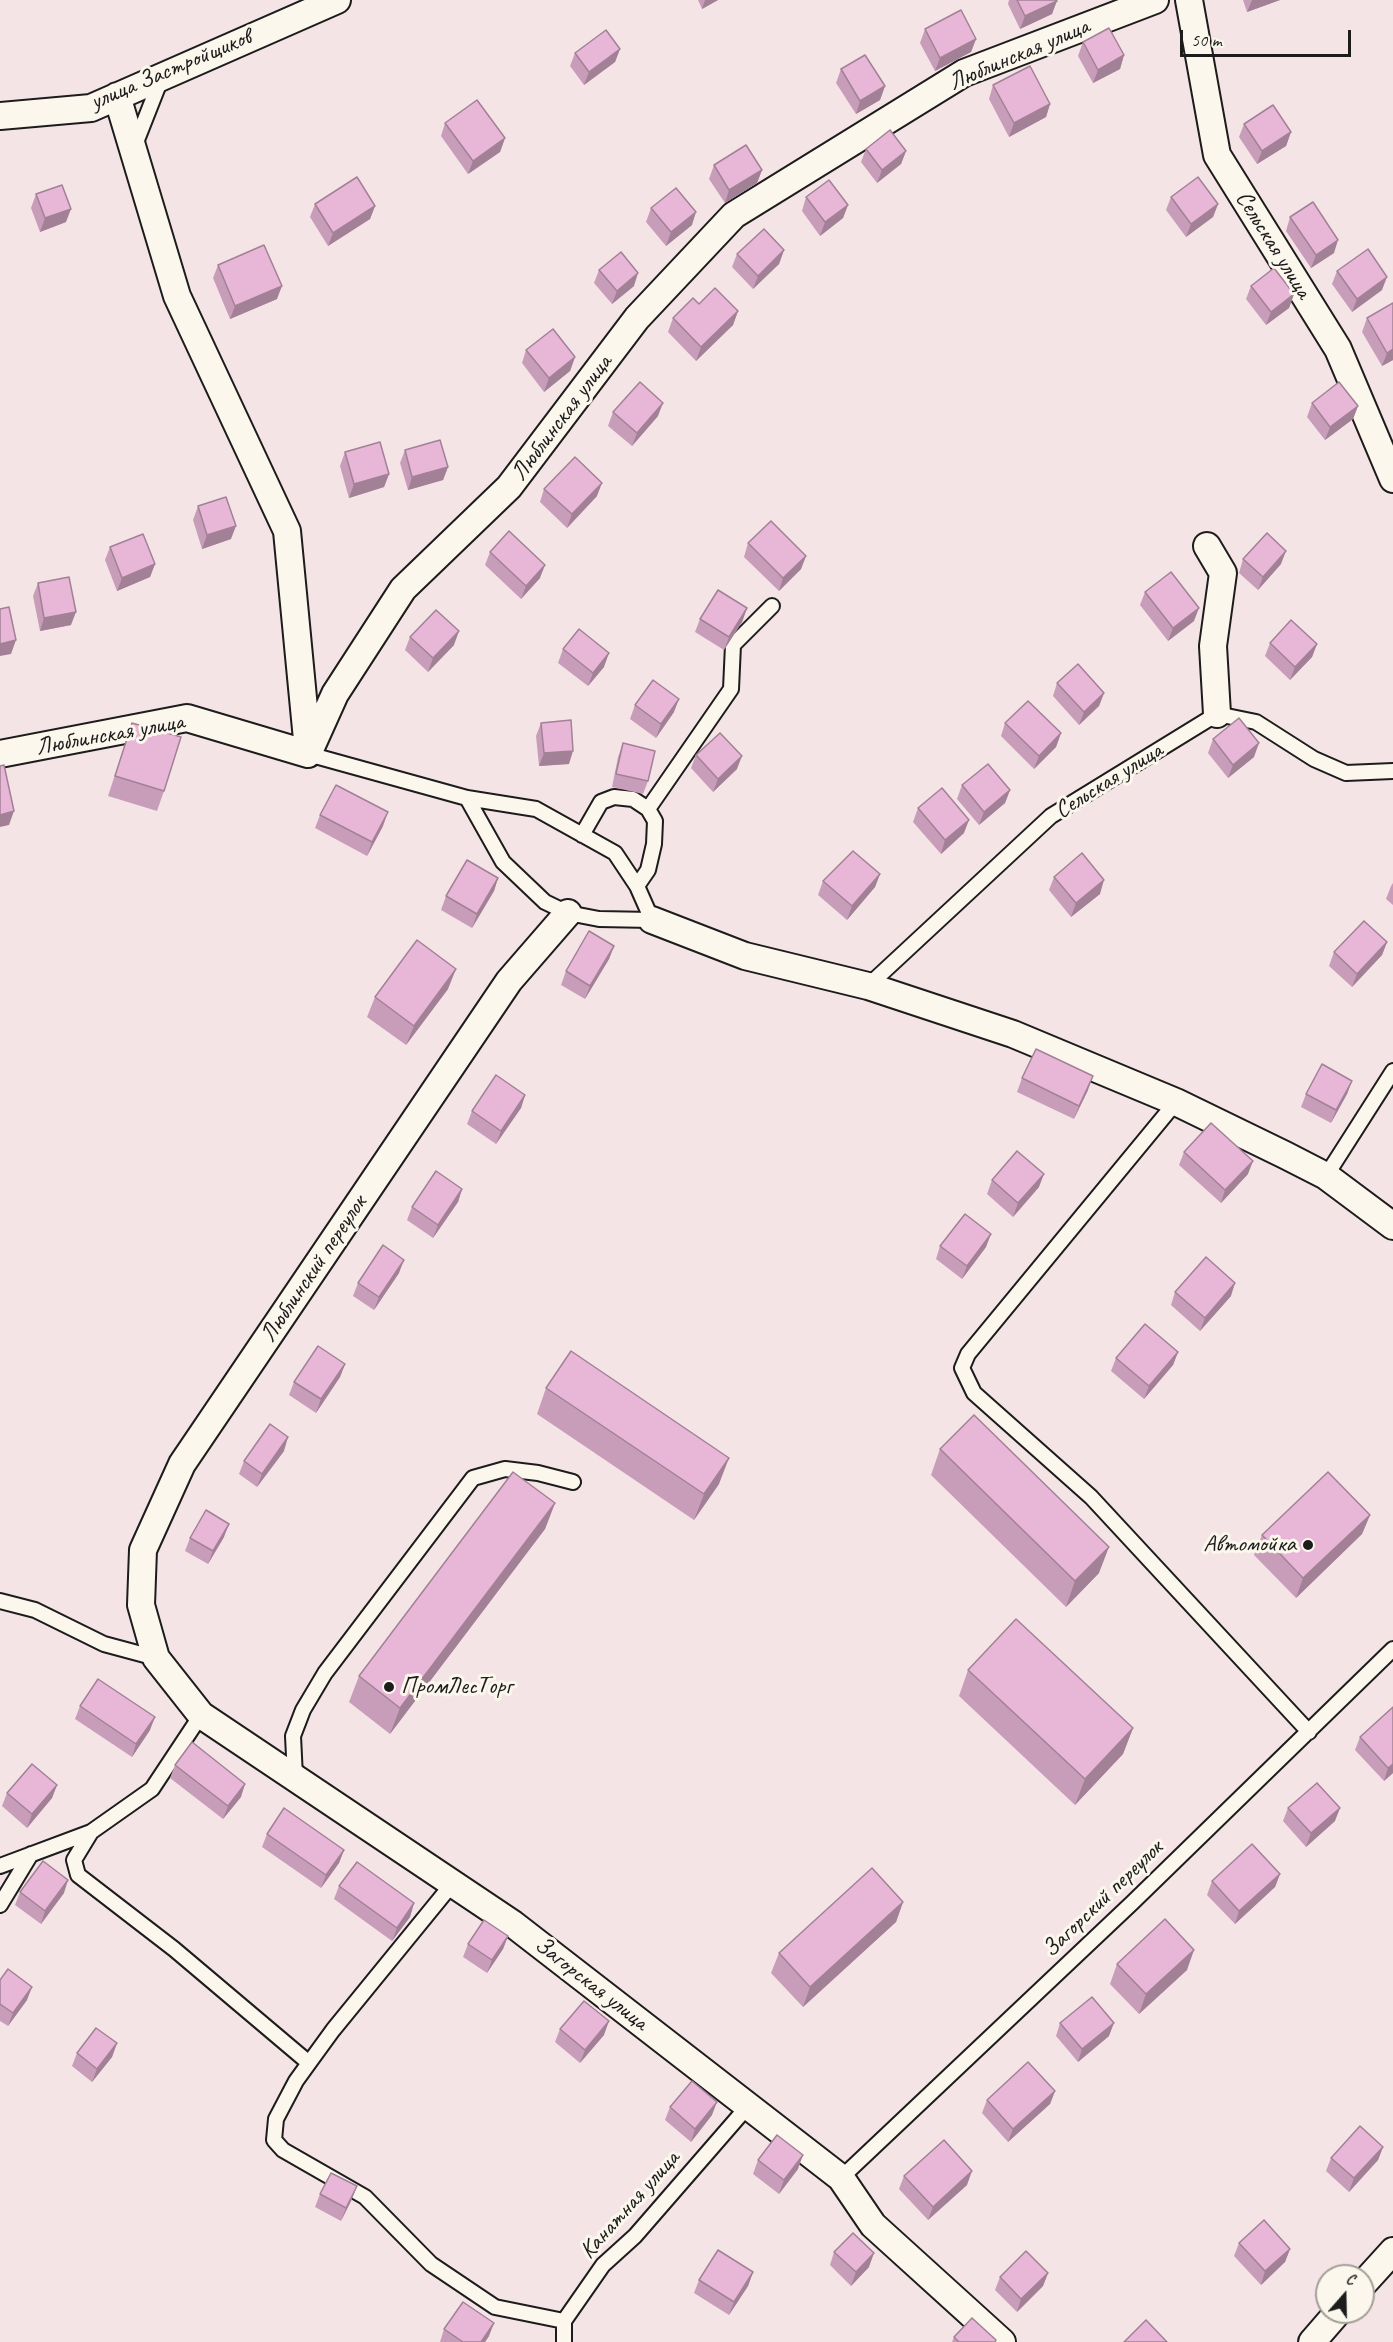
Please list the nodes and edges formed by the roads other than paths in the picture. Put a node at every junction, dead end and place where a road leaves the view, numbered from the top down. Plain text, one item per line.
1 (337, 0) edge
2 (1155, 0) edge
3 (1189, 0) edge
4 (163, 75) junction
5 (117, 96) junction
6 (0, 116) edge
7 (133, 150) junction
8 (1393, 479) edge
9 (1207, 546) dead end
10 (772, 606) dead end
11 (1217, 714) junction
12 (0, 754) edge
13 (308, 754) junction
14 (1393, 771) edge
15 (467, 798) junction
16 (648, 809) junction
17 (582, 835) junction
18 (637, 886) junction
19 (568, 913) junction
20 (652, 920) junction
21 (868, 986) junction
22 (1393, 1071) edge
23 (1176, 1102) junction
24 (1326, 1176) junction
25 (1393, 1226) edge
26 (573, 1482) dead end
27 (0, 1601) edge
28 (1393, 1649) edge
29 (156, 1658) junction
30 (201, 1715) junction
31 (1309, 1732) junction
32 (295, 1777) junction
33 (92, 1832) junction
34 (31, 1854) junction
35 (0, 1866) edge
36 (453, 1883) junction
37 (0, 1905) edge
38 (309, 2062) junction
39 (748, 2106) junction
40 (841, 2178) junction
41 (1393, 2251) edge
42 (1375, 2271) edge
43 (564, 2321) junction
44 (1331, 2324) edge
45 (1322, 2339) edge
46 (564, 2342) edge
47 (1002, 2342) edge

1 - 4 street, улица Застройщиков
2 - 13 street, Люблинская улица
3 - 8 street, Сельская улица
4 - 5 street, улица Застройщиков
4 - 7 lane
5 - 6 street, улица Застройщиков
5 - 7 street
7 - 13 street
9 - 11 street
10 - 16 lane
11 - 14 lane
11 - 21 lane, Сельская улица
12 - 13 street, Люблинская улица
13 - 15 lane
15 - 17 lane
15 - 19 lane
16 - 17 lane
16 - 18 lane
17 - 18 lane
18 - 20 lane
19 - 20 lane
19 - 29 street, Люблинский переулок
20 - 21 street
21 - 23 street
22 - 24 lane
23 - 24 street
23 - 31 lane
24 - 25 street
26 - 32 lane
27 - 29 lane
28 - 31 lane, Загорский переулок
29 - 30 street, Загорская улица
30 - 32 street, Загорская улица
30 - 33 lane
31 - 40 lane, Загорский переулок
32 - 36 street, Загорская улица
33 - 34 lane
33 - 38 lane
34 - 35 lane
34 - 37 lane
36 - 38 lane
36 - 39 street, Загорская улица
38 - 43 lane
39 - 40 street, Загорская улица
39 - 43 lane, Канатная улица
40 - 47 street, Загорская улица
41 - 42 street
43 - 46 lane
44 - 45 street

